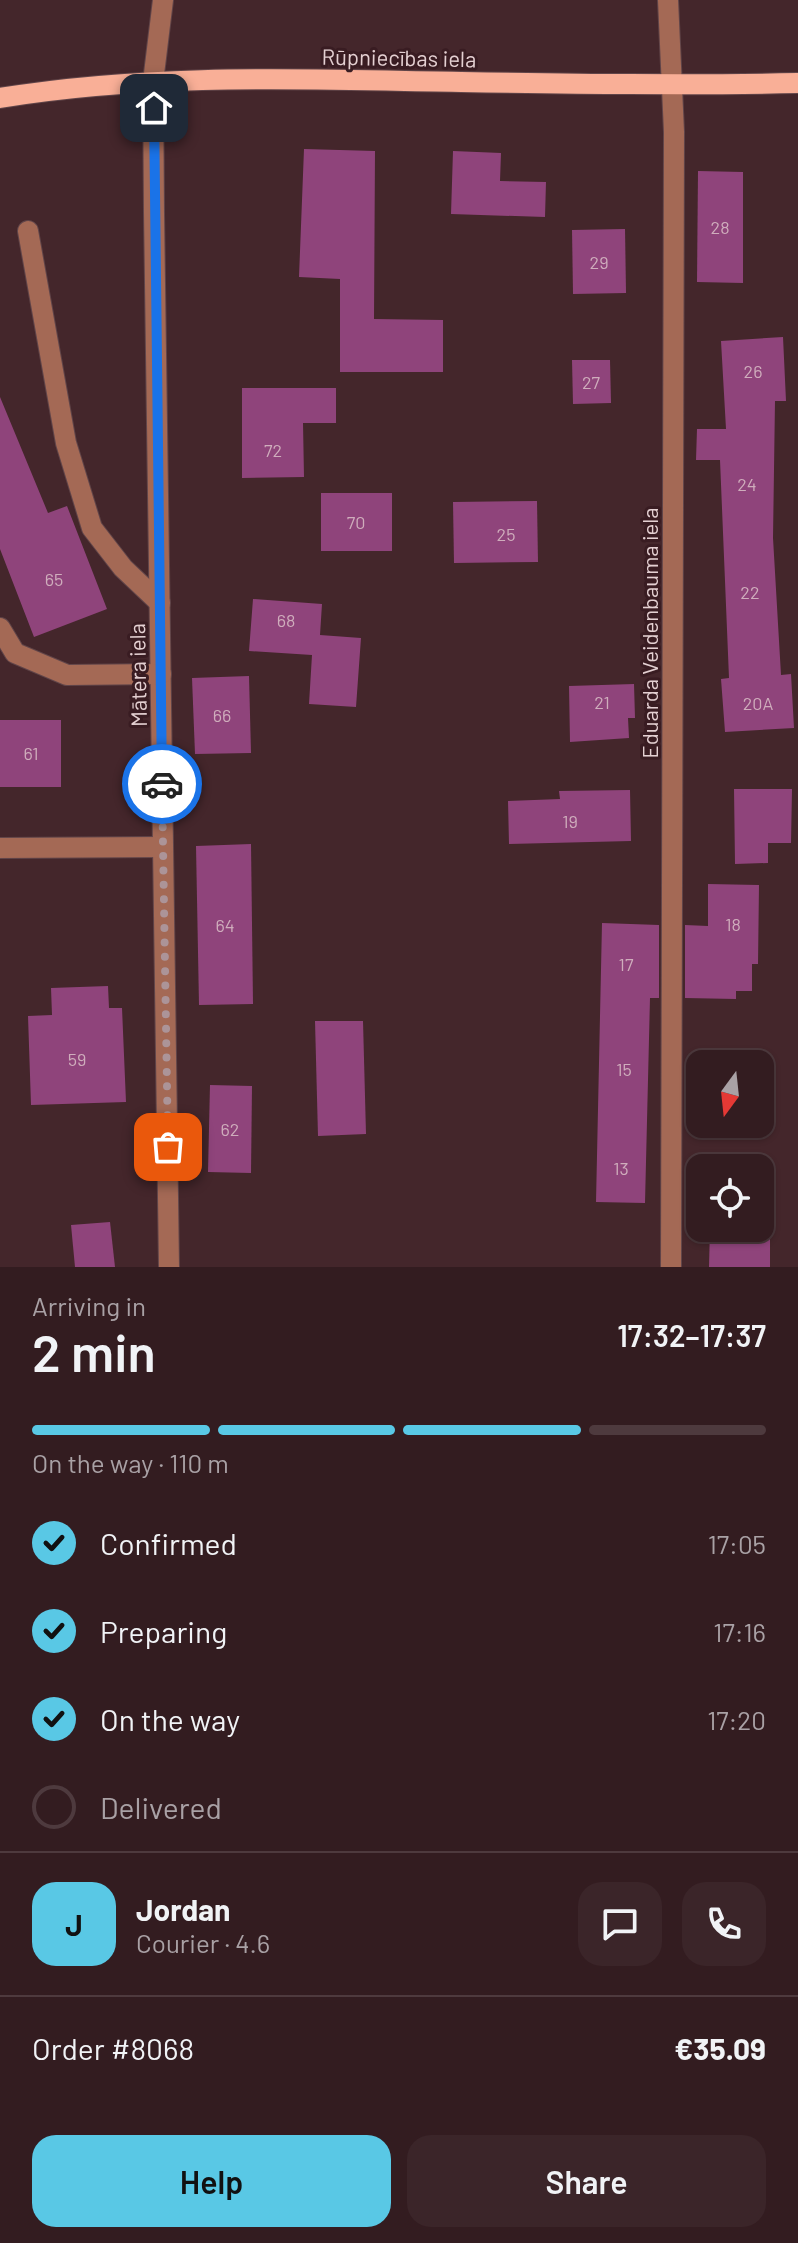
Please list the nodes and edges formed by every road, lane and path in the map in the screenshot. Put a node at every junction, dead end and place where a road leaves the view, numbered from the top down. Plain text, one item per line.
1 (163, 0) edge
2 (668, 0) edge
3 (153, 82) junction
4 (798, 83) edge
5 (669, 86) junction
6 (0, 98) edge
7 (28, 231) dead end
8 (160, 603) junction
9 (0, 628) edge
10 (161, 674) junction
11 (163, 847) junction
12 (0, 848) edge
13 (169, 1267) edge
14 (671, 1267) edge

1 - 3 street, Mātera iela
2 - 5 street, Eduarda Veidenbauma iela
3 - 5 main road, Rūpniecības iela
3 - 6 main road, Rūpniecības iela
3 - 8 street, Mātera iela
4 - 5 main road, Rūpniecības iela
5 - 14 street, Eduarda Veidenbauma iela
7 - 8 street
8 - 10 street, Mātera iela
9 - 10 street
10 - 11 street, Mātera iela
11 - 12 street
11 - 13 street, Mātera iela

